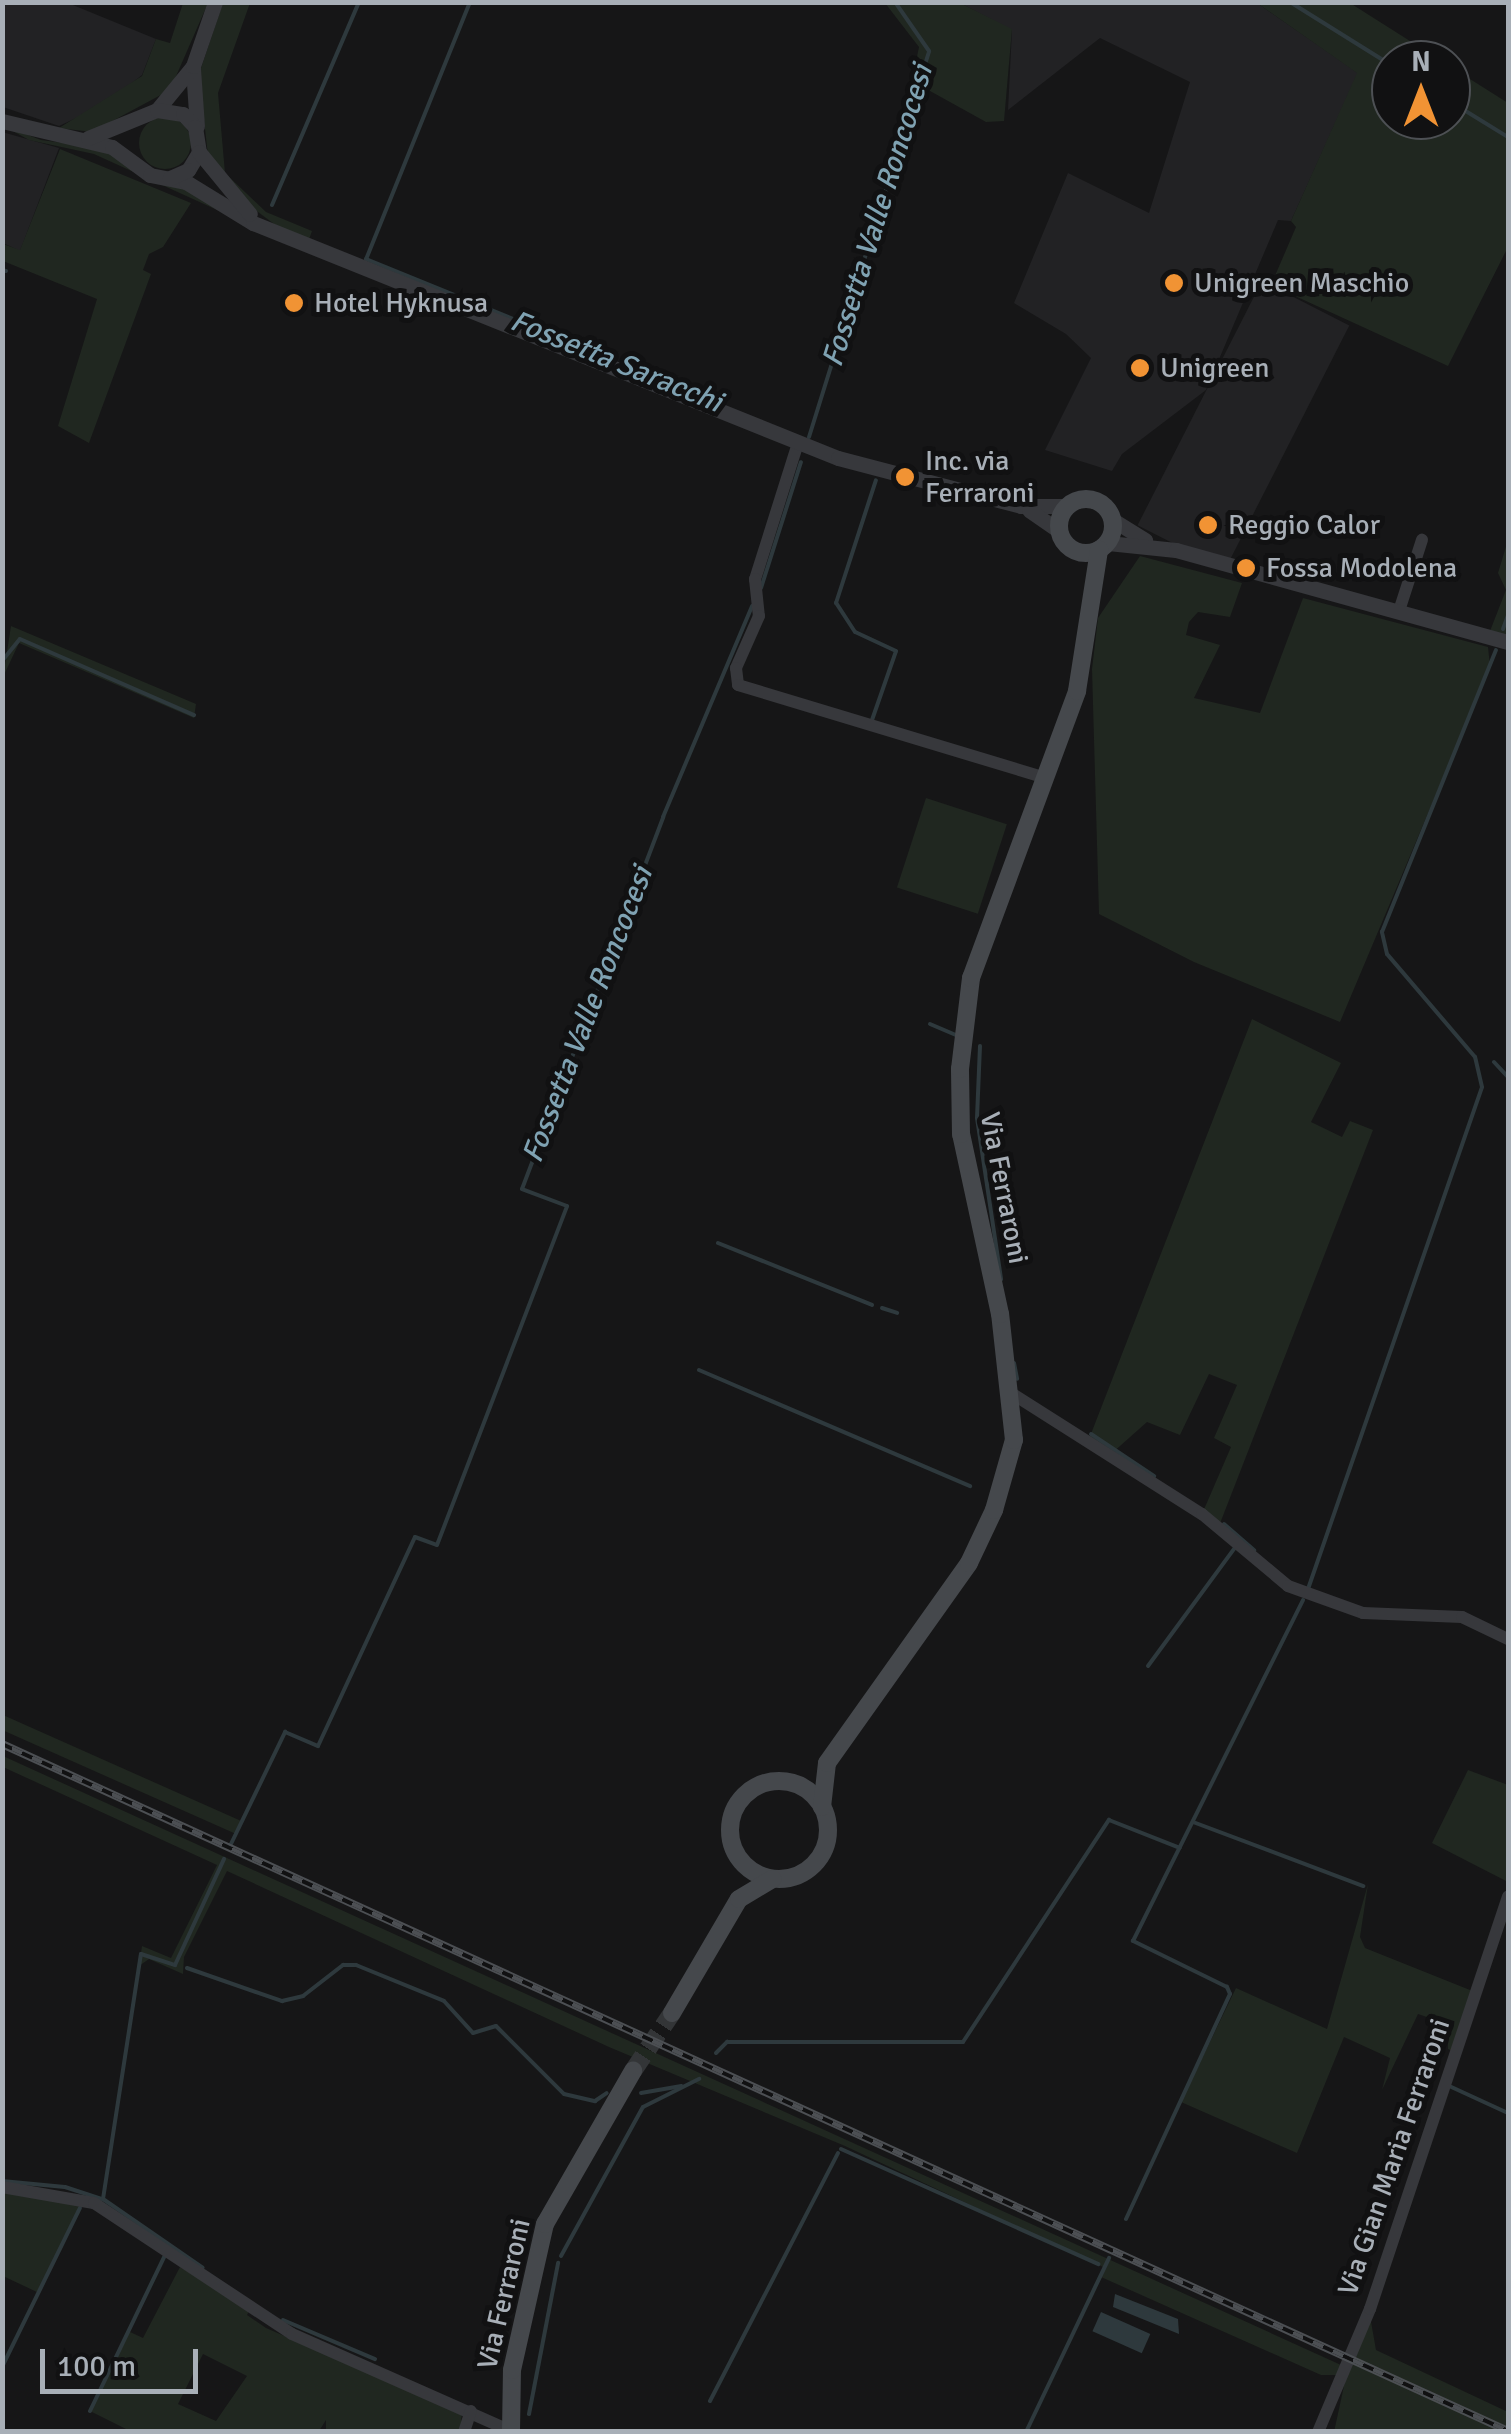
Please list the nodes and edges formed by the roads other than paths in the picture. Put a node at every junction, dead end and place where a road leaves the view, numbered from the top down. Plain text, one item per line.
1 (215, 2) edge
2 (193, 66) junction
3 (156, 110) junction
4 (2, 122) edge
5 (138, 122) junction
6 (84, 139) junction
7 (199, 143) junction
8 (135, 162) junction
9 (209, 168) junction
10 (169, 178) junction
11 (202, 192) junction
12 (266, 226) junction
13 (798, 444) junction
14 (1021, 506) junction
15 (1067, 506) junction
16 (1113, 520) junction
17 (1059, 530) junction
18 (1422, 540) dead end
19 (1153, 544) junction
20 (1104, 547) junction
21 (1072, 550) junction
22 (1089, 589) junction
23 (1398, 611) junction
24 (1508, 642) edge
25 (1043, 777) junction
26 (1011, 1393) junction
27 (1508, 1639) edge
28 (827, 1763) junction
29 (794, 1784) junction
30 (822, 1807) junction
31 (740, 1862) junction
32 (772, 1879) junction
33 (1508, 1896) edge
34 (739, 1899) junction
35 (672, 2013) tunnel mouth
36 (633, 2071) tunnel mouth
37 (2, 2187) edge
38 (472, 2411) junction
39 (512, 2431) edge
40 (464, 2432) edge
41 (1318, 2432) edge

1 - 2 street
2 - 3 street
2 - 7 street
3 - 5 street
3 - 7 street
4 - 6 street
5 - 6 street
5 - 8 street
6 - 8 street
7 - 9 street
7 - 10 street
8 - 10 street
9 - 11 street
9 - 12 street
10 - 11 street
11 - 12 street
12 - 13 street
13 - 14 street
13 - 25 street
14 - 15 street
14 - 17 street
15 - 16 main road
15 - 17 main road
16 - 19 street
16 - 20 main road
17 - 21 main road
18 - 23 street
19 - 20 street
19 - 23 street
20 - 21 main road
20 - 22 main road, Via Ferraroni
21 - 22 main road
22 - 25 main road, Via Ferraroni
23 - 24 street
25 - 26 main road, Via Ferraroni
26 - 27 street
26 - 28 main road, Via Ferraroni
28 - 29 main road, Via Ferraroni
28 - 30 main road, Via Ferraroni
29 - 30 main road
29 - 31 main road
30 - 32 main road
31 - 32 main road
31 - 34 main road
32 - 34 main road
33 - 41 street, Via Gian Maria Ferraroni
34 - 35 main road
36 - 39 main road, Via Ferraroni
37 - 38 street
38 - 39 street
38 - 40 street

